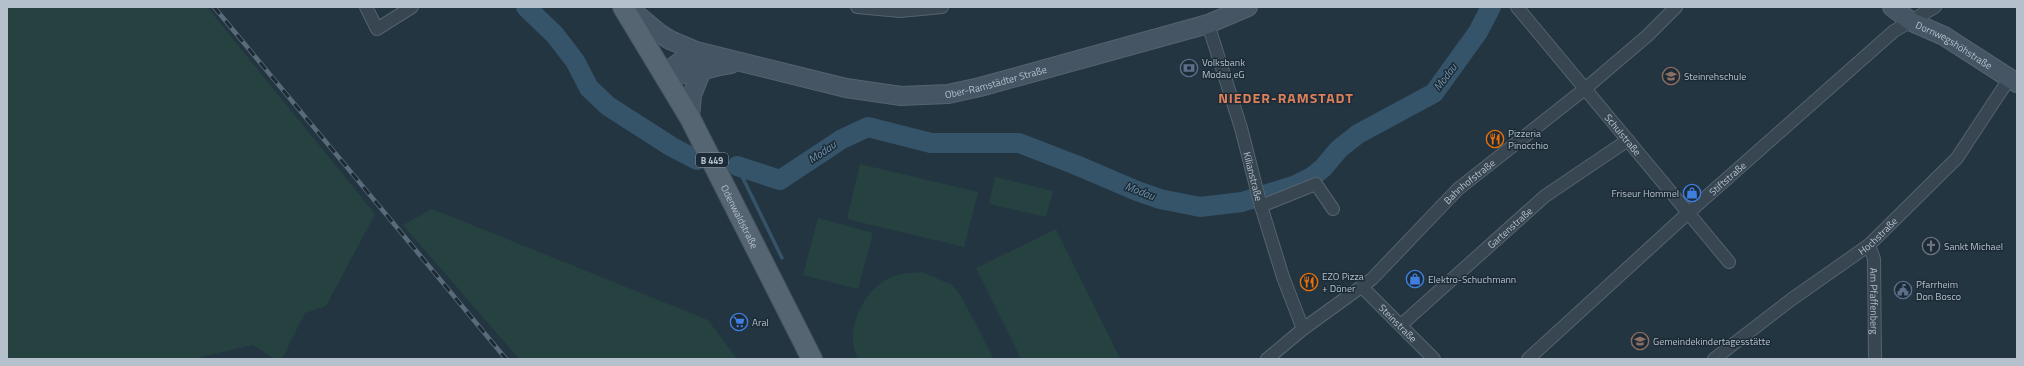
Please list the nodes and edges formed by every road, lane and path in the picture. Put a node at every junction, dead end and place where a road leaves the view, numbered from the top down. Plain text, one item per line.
1 (366, 7) edge
2 (412, 7) edge
3 (623, 7) edge
4 (628, 7) edge
5 (857, 7) edge
6 (942, 7) edge
7 (1248, 7) edge
8 (1517, 7) edge
9 (1676, 7) edge
10 (1892, 7) edge
11 (1934, 7) edge
12 (1912, 22) junction
13 (1208, 24) junction
14 (705, 62) junction
15 (665, 75) junction
16 (2013, 81) edge
17 (1586, 88) junction
18 (690, 118) junction
19 (1628, 140) junction
20 (1261, 206) junction
21 (1333, 209) dead end
22 (1688, 213) junction
23 (1868, 245) junction
24 (1729, 262) dead end
25 (1362, 287) junction
26 (1400, 325) junction
27 (1303, 329) junction
28 (812, 359) edge
29 (1267, 359) edge
30 (1434, 359) edge
31 (1528, 359) edge
32 (1714, 359) edge
33 (1876, 359) edge

1 - 2 street
3 - 15 main road, B 449
4 - 14 main road
5 - 6 street
7 - 13 main road, Ober-Ramstädter Straße
8 - 17 street, Schulstraße
9 - 17 street, Bahnhofstraße
10 - 12 main road, Dornwegshöhstraße
11 - 12 street, Stiftstraße
12 - 16 main road, Dornwegshöhstraße
12 - 22 street, Stiftstraße
13 - 14 main road, Ober-Ramstädter Straße
13 - 20 street, Kilianstraße
14 - 15 main road, Ober-Ramstädter Straße
14 - 18 main road
15 - 18 main road, Odenwaldstraße / B 449
16 - 23 street, Hochstraße
17 - 19 street, Schulstraße
17 - 25 street, Bahnhofstraße
18 - 28 main road, Odenwaldstraße / B 449
19 - 22 street, Schulstraße
19 - 26 street, Gartenstraße
20 - 21 street
20 - 27 street, Kilianstraße
22 - 24 street, Schulstraße
22 - 31 street, Stiftstraße
23 - 32 street, Hochstraße
23 - 33 street, Am Pfaffenberg
25 - 26 street, Steinstraße
25 - 27 street, Bahnhofstraße
26 - 30 street, Steinstraße
27 - 29 street, Bahnhofstraße

